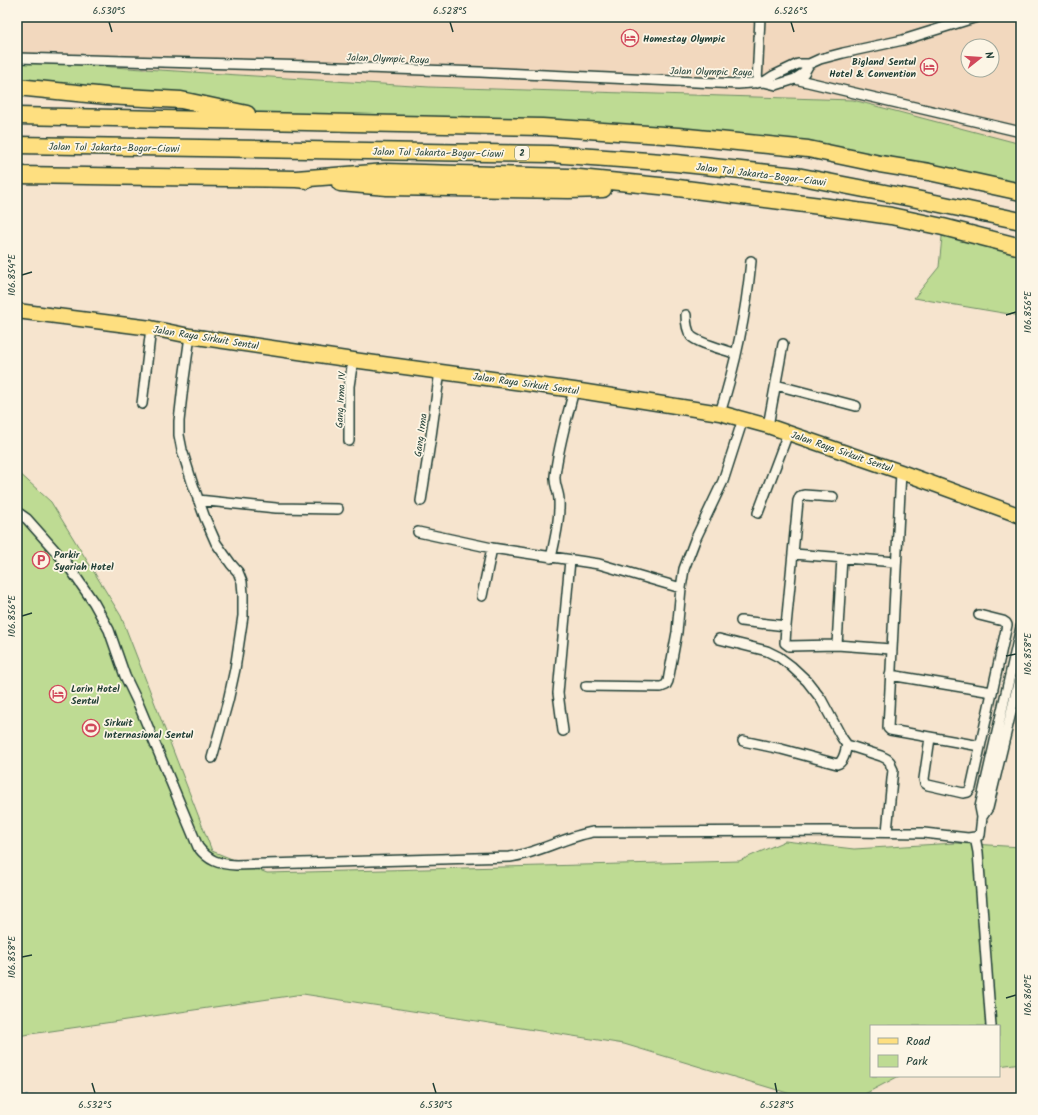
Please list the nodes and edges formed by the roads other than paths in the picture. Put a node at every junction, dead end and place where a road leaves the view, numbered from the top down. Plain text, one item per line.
1 (760, 17) edge
2 (977, 17) edge
3 (17, 58) edge
4 (809, 64) junction
5 (795, 79) junction
6 (761, 83) junction
7 (17, 87) edge
8 (17, 116) edge
9 (287, 122) junction
10 (1021, 132) edge
11 (17, 145) edge
12 (17, 175) edge
13 (1021, 192) edge
14 (1021, 221) edge
15 (1021, 247) edge
16 (751, 261) dead end
17 (17, 310) edge
18 (686, 315) dead end
19 (151, 328) junction
20 (190, 336) junction
21 (783, 344) dead end
22 (736, 354) junction
23 (353, 360) junction
24 (440, 371) junction
25 (776, 385) junction
26 (574, 390) junction
27 (142, 404) dead end
28 (856, 406) dead end
29 (720, 413) junction
30 (743, 418) junction
31 (768, 426) junction
32 (788, 433) junction
33 (349, 441) dead end
34 (901, 472) junction
35 (833, 497) dead end
36 (198, 500) junction
37 (420, 501) dead end
38 (338, 509) dead end
39 (17, 512) edge
40 (758, 513) dead end
41 (1021, 516) edge
42 (418, 532) dead end
43 (492, 548) junction
44 (794, 554) junction
45 (551, 558) junction
46 (842, 558) junction
47 (570, 560) junction
48 (896, 562) junction
49 (681, 588) junction
50 (482, 596) dead end
51 (979, 615) dead end
52 (741, 621) dead end
53 (786, 626) junction
54 (1021, 627) edge
55 (719, 639) dead end
56 (837, 645) junction
57 (891, 649) junction
58 (1021, 671) edge
59 (890, 675) junction
60 (586, 686) dead end
61 (992, 692) junction
62 (563, 731) dead end
63 (930, 738) junction
64 (743, 741) dead end
65 (847, 745) junction
66 (980, 746) junction
67 (212, 758) dead end
68 (982, 816) junction
69 (887, 832) junction
70 (975, 837) junction
71 (991, 1025) edge

1 - 6 street
2 - 4 street, Jalan Olympic Raya
3 - 6 street, Jalan Olympic Raya
4 - 5 street, Jalan Olympic Raya
4 - 6 street, Jalan Olympic Raya
5 - 6 street, Jalan Olympic Raya
5 - 10 street
7 - 9 highway
8 - 9 highway
9 - 13 highway
11 - 14 highway, Jalan Tol Jakarta–Bogor–Ciawi / 2
12 - 15 highway
16 - 22 street
17 - 19 main road, Jalan Raya Sirkuit Sentul
18 - 22 street
19 - 20 main road, Jalan Raya Sirkuit Sentul
19 - 27 street
20 - 23 main road, Jalan Raya Sirkuit Sentul
20 - 36 street
21 - 25 street
22 - 29 street
23 - 24 main road, Jalan Raya Sirkuit Sentul
23 - 33 street, Gang Irma IV
24 - 26 main road, Jalan Raya Sirkuit Sentul
24 - 37 street, Gang Irma
25 - 28 street
25 - 31 street
26 - 29 main road, Jalan Raya Sirkuit Sentul
26 - 45 street
29 - 30 main road, Jalan Raya Sirkuit Sentul
30 - 31 main road, Jalan Raya Sirkuit Sentul
30 - 49 street
31 - 32 main road, Jalan Raya Sirkuit Sentul
32 - 34 main road, Jalan Raya Sirkuit Sentul
32 - 40 street
34 - 41 main road, Jalan Raya Sirkuit Sentul
34 - 48 street
35 - 44 street
36 - 38 street
36 - 67 street
39 - 69 street
42 - 43 street
43 - 45 street
43 - 50 street
44 - 46 street
44 - 53 street
45 - 47 street
46 - 48 street
46 - 56 street
47 - 49 street
47 - 62 street
48 - 57 street
49 - 60 street
51 - 61 street
52 - 53 street
53 - 56 street
54 - 68 street
55 - 65 street
56 - 57 street
57 - 59 street
58 - 68 street
59 - 61 street
59 - 63 street
61 - 66 street
63 - 66 street
63 - 66 street
64 - 65 street
65 - 69 street
68 - 70 street
69 - 70 street
70 - 71 street

